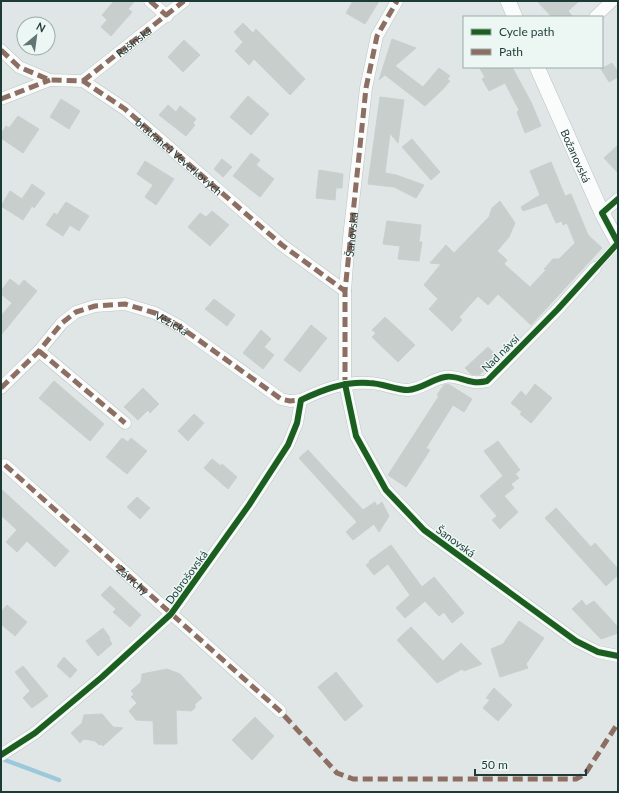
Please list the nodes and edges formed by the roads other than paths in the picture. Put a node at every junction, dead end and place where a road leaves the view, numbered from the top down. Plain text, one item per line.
1 (150, 1) edge
2 (184, 1) edge
3 (397, 1) edge
4 (508, 1) edge
5 (612, 1) edge
6 (167, 16) junction
7 (515, 16) edge
8 (596, 16) edge
9 (1, 50) edge
10 (539, 68) edge
11 (50, 80) junction
12 (83, 81) junction
13 (1, 99) edge
14 (618, 199) edge
15 (602, 213) junction
16 (618, 243) edge
17 (595, 268) dead end
18 (345, 291) junction
19 (39, 351) junction
20 (345, 384) junction
21 (1, 388) edge
22 (301, 400) junction
23 (126, 423) dead end
24 (5, 465) dead end
25 (171, 614) junction
26 (618, 656) edge
27 (280, 711) dead end
28 (1, 755) edge

1 - 6 street
2 - 6 street, Rašínská
3 - 18 street, Šanovská
4 - 7 street
5 - 8 street
6 - 12 street, Rašínská
9 - 11 street
10 - 15 street, Božanovská
11 - 12 street
11 - 13 street
12 - 18 street, bratranců Veverkových
14 - 15 street
15 - 16 street, Božanovská
17 - 20 street, Nad návsí
18 - 20 street, Šanovská
19 - 21 street, Věžická
19 - 22 street, Věžická
19 - 23 street
20 - 22 street
20 - 26 street, Šanovská
22 - 25 street, Dobrošovská
24 - 25 street, Závrchy
25 - 27 street, Závrchy
25 - 28 street, Dobrošovská

